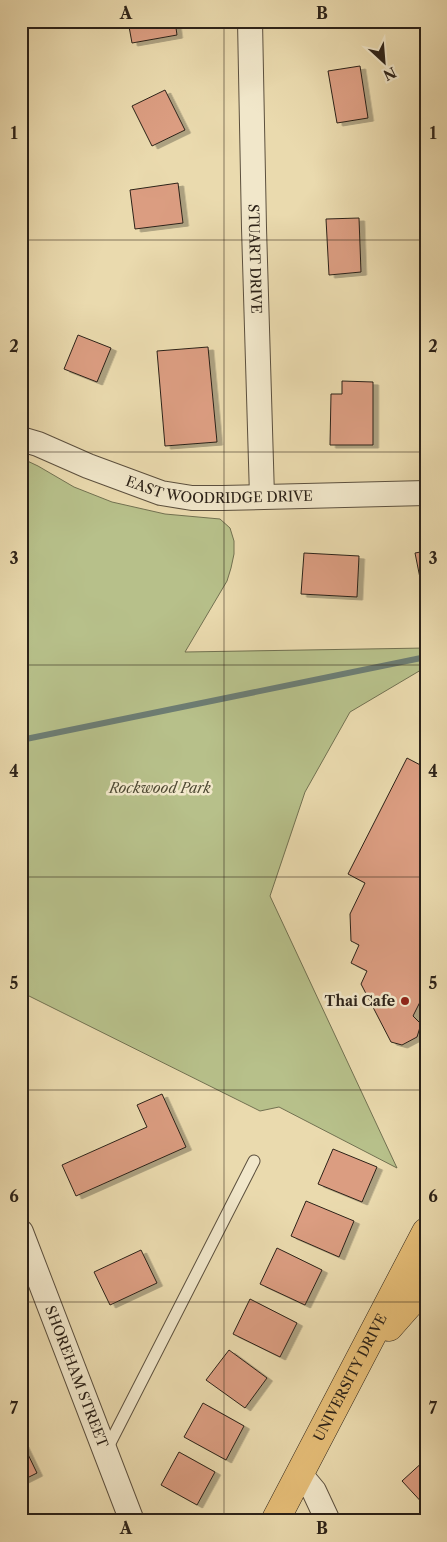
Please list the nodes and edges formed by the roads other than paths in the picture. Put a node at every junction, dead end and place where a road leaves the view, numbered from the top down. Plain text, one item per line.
1 (250, 21) edge
2 (21, 439) edge
3 (426, 493) edge
4 (262, 496) junction
5 (254, 1161) dead end
6 (21, 1232) edge
7 (426, 1232) edge
8 (426, 1284) edge
9 (358, 1362) junction
10 (106, 1452) junction
11 (300, 1473) junction
12 (132, 1521) edge
13 (275, 1521) edge
14 (328, 1521) edge

1 - 4 street, STUART DRIVE
2 - 4 street, EAST WOODRIDGE DRIVE
3 - 4 street, EAST WOODRIDGE DRIVE
5 - 10 lane
6 - 10 street, SHOREHAM STREET
7 - 9 main road, UNIVERSITY DRIVE
8 - 9 main road
9 - 11 main road, UNIVERSITY DRIVE
10 - 12 street, SHOREHAM STREET
11 - 13 main road, UNIVERSITY DRIVE
11 - 14 street

